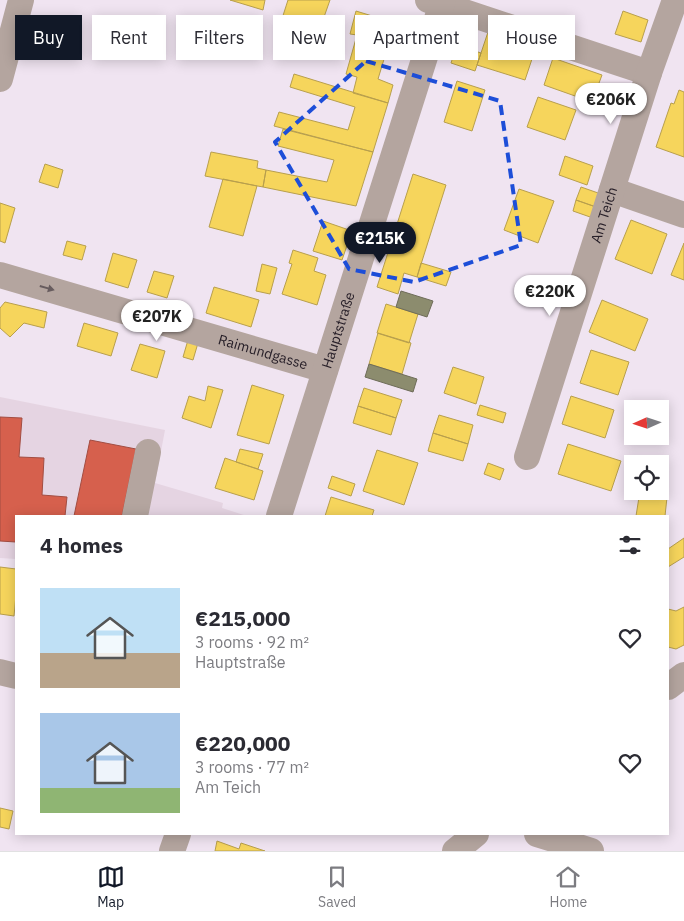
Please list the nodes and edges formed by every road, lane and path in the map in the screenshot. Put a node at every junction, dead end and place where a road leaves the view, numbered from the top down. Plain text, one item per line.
1 (21, 0) edge
2 (675, 0) edge
3 (438, 1) edge
4 (649, 73) junction
5 (0, 79) edge
6 (612, 190) junction
7 (684, 215) edge
8 (0, 275) edge
9 (325, 370) junction
10 (148, 452) dead end
11 (528, 456) dead end
12 (135, 515) edge
13 (279, 515) edge
14 (669, 670) edge
15 (0, 672) edge
16 (684, 675) edge
17 (15, 676) edge
18 (669, 686) edge
19 (178, 835) edge
20 (475, 835) edge
21 (543, 841) edge
22 (172, 851) edge
23 (455, 851) edge
24 (591, 851) edge

1 - 5 street
2 - 4 street
3 - 4 street
3 - 9 street, Hauptstraße
4 - 6 street
6 - 7 street, Am Teich
6 - 11 street, Am Teich
8 -> 9 street, Raimundgasse
9 - 13 street, Hauptstraße
10 - 12 street
14 - 16 street
15 - 17 street
16 - 18 street
19 - 22 street
20 - 23 street
21 - 24 street

